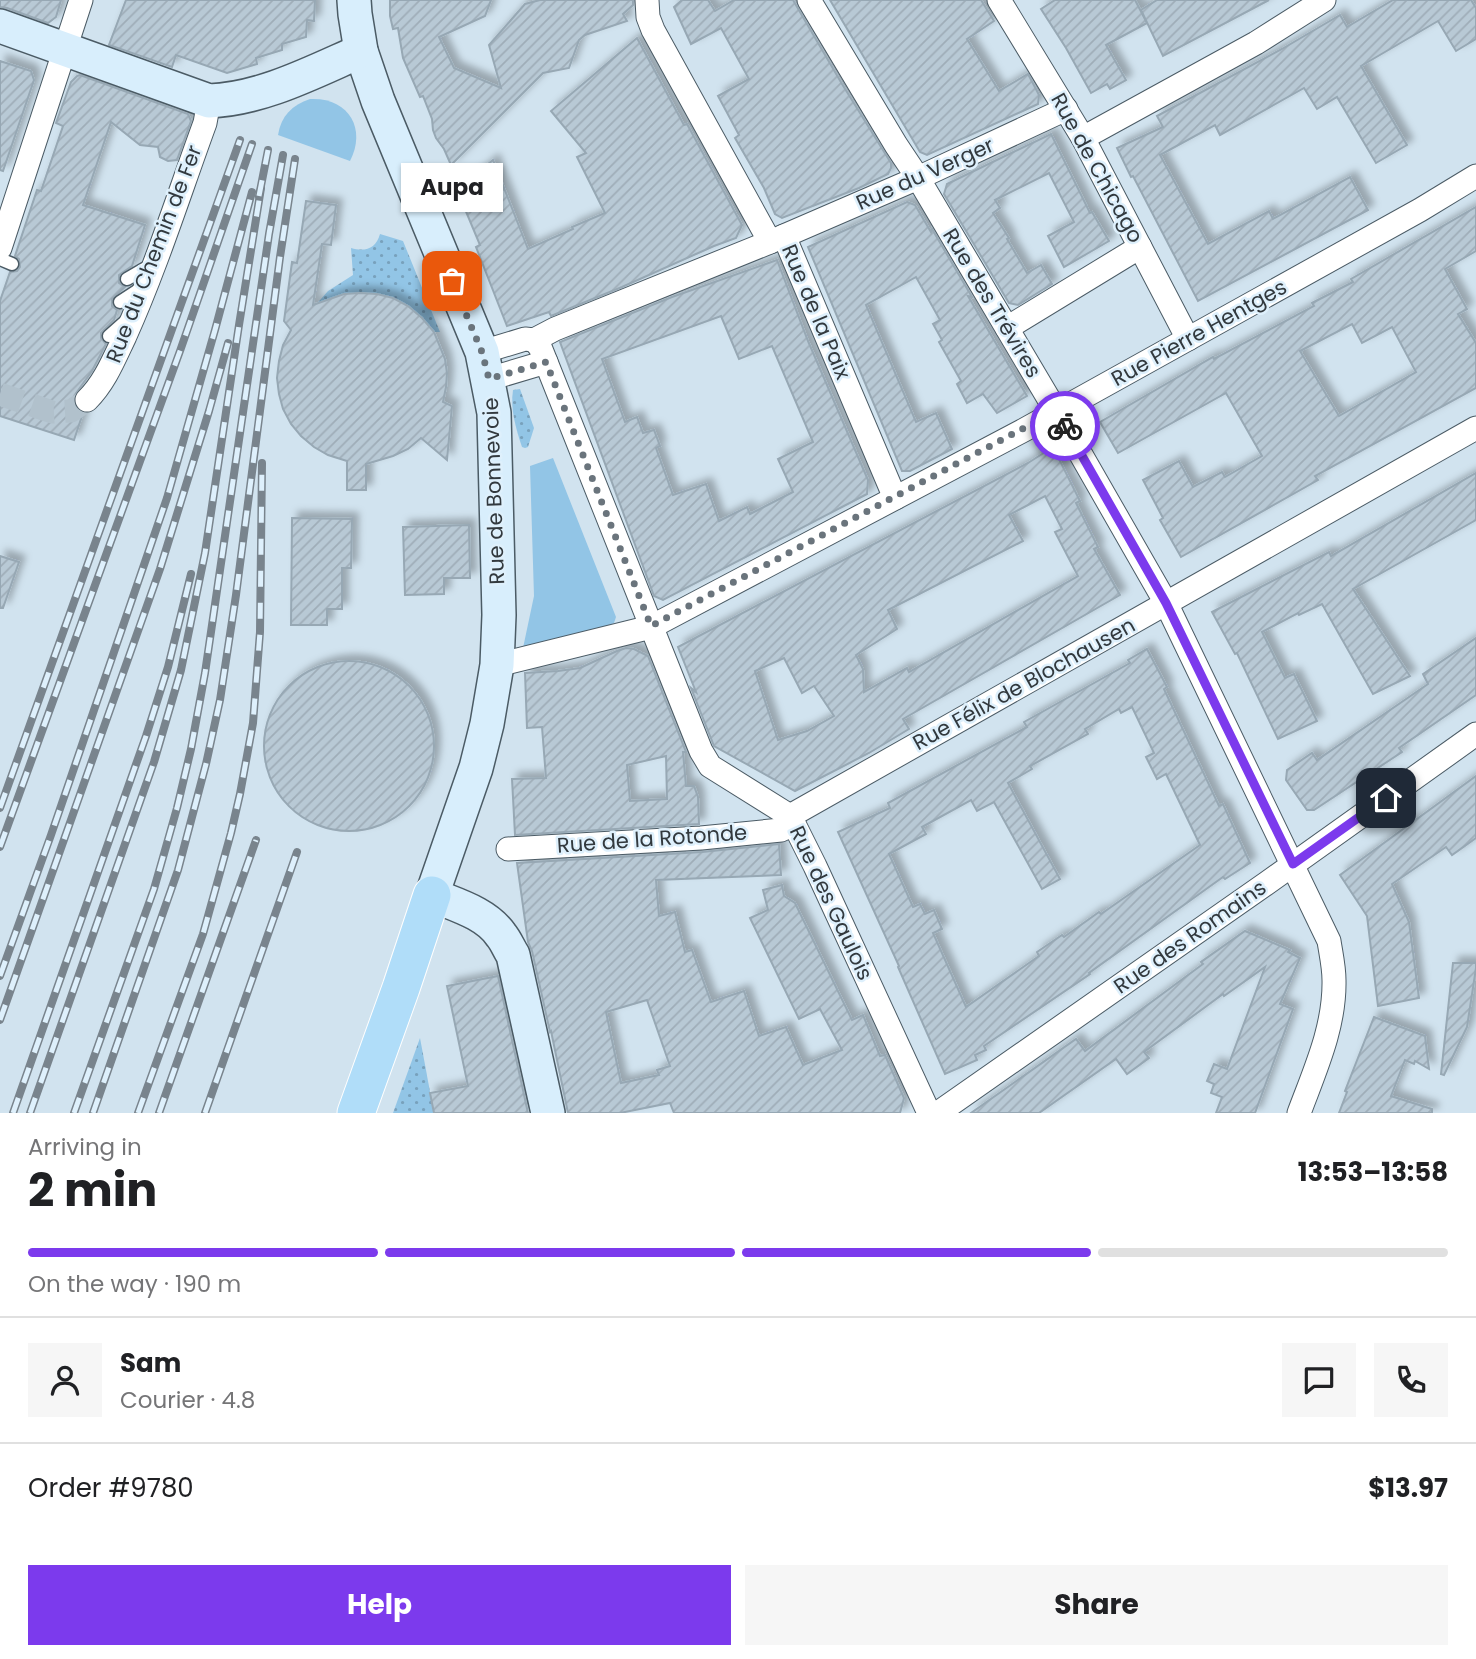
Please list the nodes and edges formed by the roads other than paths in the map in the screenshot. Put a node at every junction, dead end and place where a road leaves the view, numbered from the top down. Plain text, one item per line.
1 (81, 0) edge
2 (647, 0) edge
3 (809, 0) edge
4 (999, 0) edge
5 (1324, 0) edge
6 (357, 5) edge
7 (0, 26) edge
8 (65, 49) junction
9 (361, 51) junction
10 (209, 101) junction
11 (1066, 109) junction
12 (1083, 138) junction
13 (1476, 176) edge
14 (918, 178) junction
15 (777, 239) junction
16 (1140, 247) junction
17 (4, 257) edge
18 (128, 307) junction
19 (1007, 328) junction
20 (109, 336) dead end
21 (1188, 339) junction
22 (534, 340) junction
23 (546, 362) junction
24 (485, 366) junction
25 (87, 401) tunnel mouth
26 (1056, 411) junction
27 (1476, 428) edge
28 (895, 498) junction
29 (1166, 603) junction
30 (651, 626) junction
31 (497, 665) junction
32 (1476, 734) edge
33 (792, 820) junction
34 (508, 849) dead end
35 (1293, 864) junction
36 (432, 895) junction
37 (356, 1113) edge
38 (548, 1113) edge
39 (929, 1113) edge
40 (938, 1113) edge
41 (1299, 1113) edge

1 - 8 street
2 - 15 street, Rue de la Paix
3 - 14 street, Rue des Trévires
4 - 11 street, Rue de Chicago
5 - 12 street
6 - 9 main road, Rue de Bonnevoie
7 - 8 main road
8 - 10 main road
8 - 17 street
9 - 10 main road
9 - 24 main road, Rue de Bonnevoie
10 - 18 street, Rue du Chemin de Fer
11 - 12 street, Rue de Chicago
11 - 14 street, Rue du Verger
12 - 16 street, Rue de Chicago
13 - 21 street, Rue Pierre Hentges
14 - 15 street, Rue du Verger
14 - 19 street, Rue des Trévires
15 - 22 street, Rue du Verger
15 - 28 street, Rue de la Paix
16 - 19 street
16 - 21 street, Rue de Chicago
18 - 20 lane
18 - 25 street, Rue du Chemin de Fer
19 - 26 street, Rue des Trévires
21 - 26 street, Rue Pierre Hentges
22 - 23 street, Rue des Gaulois
22 - 24 street, Rue du Verger
23 - 24 street
23 - 30 street, Rue des Gaulois
24 - 31 main road, Rue de Bonnevoie
26 - 28 street, Rue Pierre Hentges
26 - 29 street, Rue des Trévires
27 - 29 street, Rue Félix de Blochausen
28 - 30 street, Rue Pierre Hentges
29 - 33 street, Rue Félix de Blochausen
29 - 35 street, Rue des Trévires
30 - 31 street, Rue Pierre Hentges
30 - 33 street, Rue des Gaulois
31 - 36 main road, Rue de Bonnevoie
32 - 35 street, Rue des Romains
33 - 34 street, Rue de la Rotonde
33 - 39 street, Rue des Gaulois
35 - 40 street, Rue des Romains
35 - 41 street, Rue des Trévires
36 - 37 main road
36 - 38 main road

